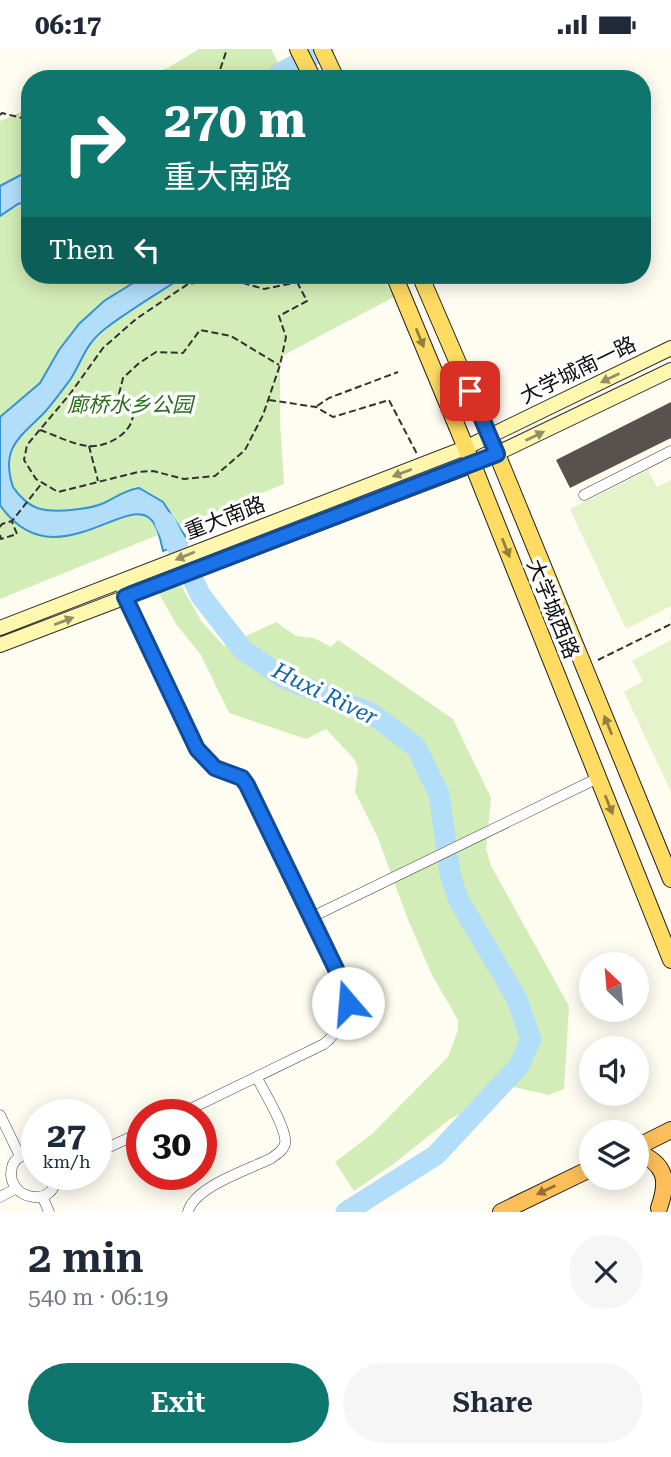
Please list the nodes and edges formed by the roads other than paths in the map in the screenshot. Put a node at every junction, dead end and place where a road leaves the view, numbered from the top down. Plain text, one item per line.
1 (298, 49) edge
2 (321, 49) edge
3 (308, 70) edge
4 (332, 70) edge
5 (398, 284) edge
6 (424, 284) edge
7 (671, 348) edge
8 (671, 370) edge
9 (490, 437) junction
10 (466, 448) junction
11 (671, 451) edge
12 (497, 454) junction
13 (473, 465) junction
14 (583, 495) dead end
15 (119, 583) junction
16 (125, 597) junction
17 (0, 628) edge
18 (0, 645) edge
19 (598, 778) junction
20 (665, 846) edge
21 (671, 879) edge
22 (312, 917) junction
23 (671, 960) edge
24 (257, 1078) junction
25 (212, 1099) edge
26 (0, 1115) edge
27 (671, 1130) edge
28 (649, 1142) edge
29 (20, 1156) joint
30 (649, 1156) edge
31 (579, 1174) edge
32 (13, 1190) junction
33 (51, 1190) edge
34 (0, 1197) edge
35 (43, 1198) junction
36 (660, 1207) edge
37 (49, 1212) edge
38 (188, 1212) edge
39 (501, 1212) edge

1 - 3 main road
2 - 4 main road
5 -> 10 main road, 大学城西路
6 - 9 main road, 大学城西路
7 -> 9 main road, 大学城南一路
12 -> 8 main road, 大学城南一路
9 - 10 main road, 大学城南一路
9 - 12 main road, 大学城西路
10 - 13 main road, 大学城西路
10 -> 15 main road, 重大南路
11 - 14 street
12 - 13 main road, 大学城南一路
20 -> 12 main road, 大学城西路
13 - 16 main road, 重大南路
13 -> 19 main road, 大学城西路
15 - 16 street
15 - 17 main road, 重大南路
18 -> 16 main road, 重大南路
16 - 22 street
19 - 22 street
19 -> 23 main road, 大学城西路
20 - 21 main road, 大学城西路
22 - 24 street
24 - 25 street
24 - 38 street
26 - 29 street
27 - 28 highway
29 - 32 street
30 - 36 highway
31 -> 39 highway
32 - 34 street
32 - 35 street
33 - 35 street
35 - 37 street

